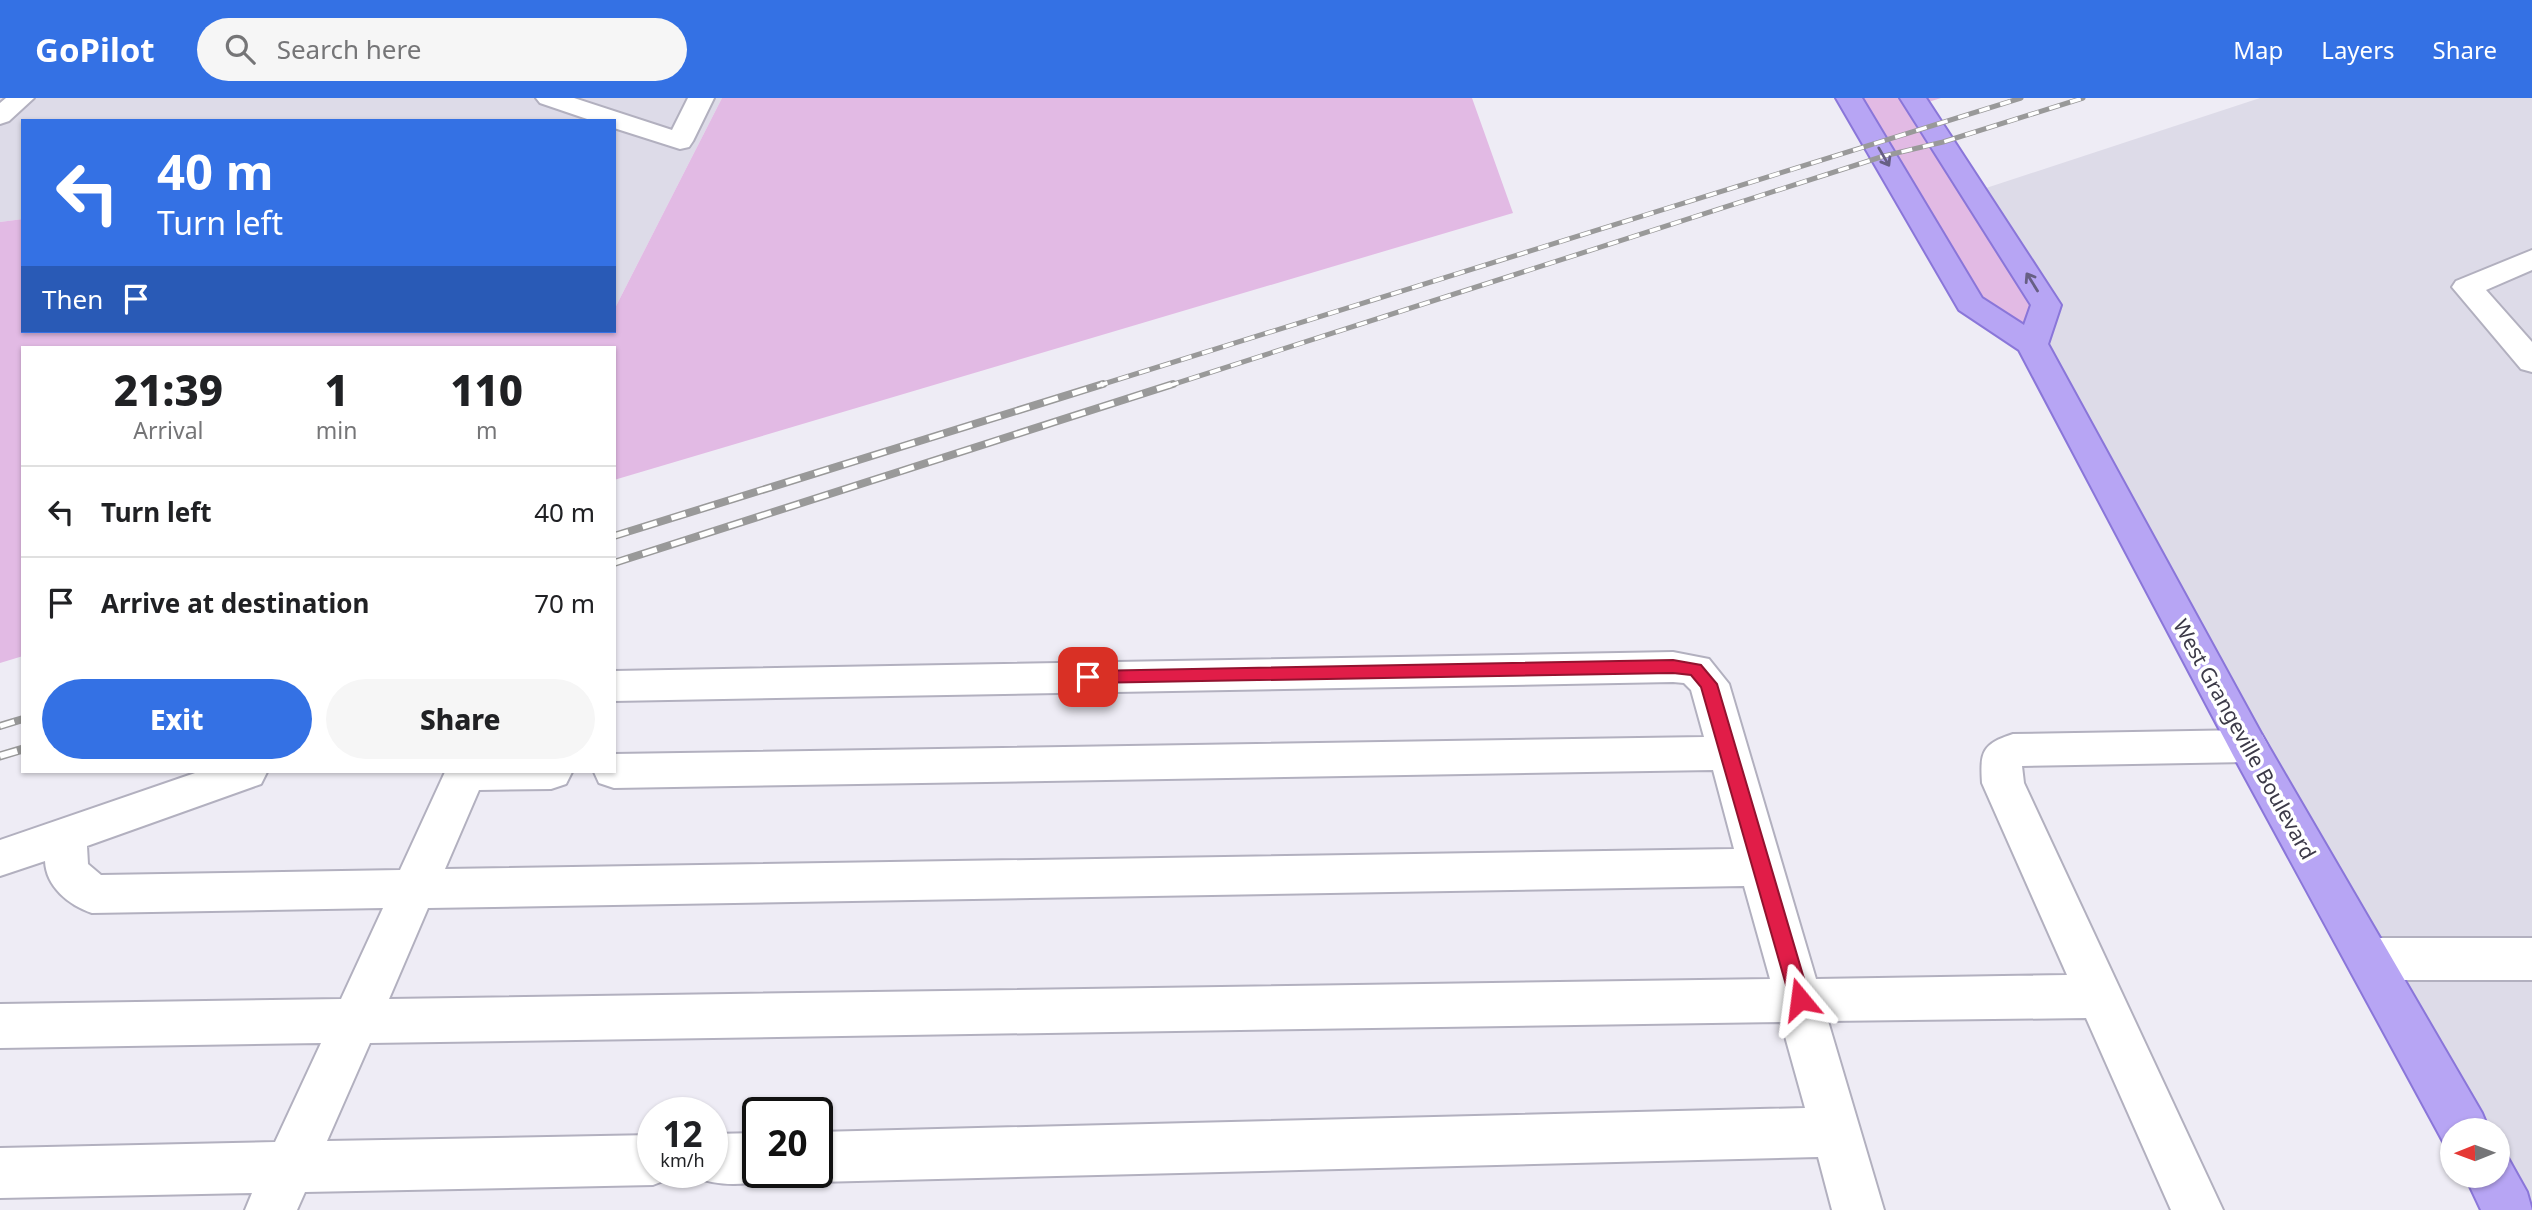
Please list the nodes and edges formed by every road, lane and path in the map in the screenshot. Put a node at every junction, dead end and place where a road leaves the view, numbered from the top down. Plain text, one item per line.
1 (21, 98) edge
2 (549, 98) edge
3 (701, 98) edge
4 (1849, 98) edge
5 (1913, 98) edge
6 (0, 116) edge
7 (612, 119) edge
8 (616, 121) edge
9 (2532, 259) edge
10 (2032, 344) junction
11 (2532, 362) edge
12 (616, 686) edge
13 (2248, 746) junction
14 (1728, 753) junction
15 (616, 771) edge
16 (243, 773) edge
17 (466, 773) edge
18 (65, 836) junction
19 (0, 858) edge
20 (1762, 867) junction
21 (414, 889) junction
22 (2368, 959) junction
23 (2532, 959) edge
24 (2100, 996) junction
25 (1800, 999) junction
26 (355, 1023) junction
27 (0, 1026) edge
28 (2457, 1118) edge
29 (1836, 1132) junction
30 (833, 1157) edge
31 (637, 1161) edge
32 (0, 1173) edge
33 (2497, 1188) edge
34 (280, 1189) edge
35 (1858, 1210) edge
36 (2197, 1210) edge
37 (2509, 1210) edge

1 - 6 street
2 - 7 street
3 - 8 street
4 -> 10 main road, West Grangeville Boulevard
10 -> 5 main road
9 - 11 street
10 - 13 main road, West Grangeville Boulevard
12 - 14 street
13 - 22 main road, West Grangeville Boulevard
13 - 24 street
14 - 15 street
14 - 20 street
16 - 18 street
17 - 21 street
18 - 19 street
18 - 21 street
20 - 21 street
20 - 25 street
21 - 26 street
22 - 23 street
22 - 28 main road, West Grangeville Boulevard
24 - 25 street
24 - 36 street
25 - 26 street
25 - 29 street
26 - 27 street
26 - 34 street
29 - 30 street
29 - 35 street
31 - 34 street
32 - 34 street
33 - 37 main road

